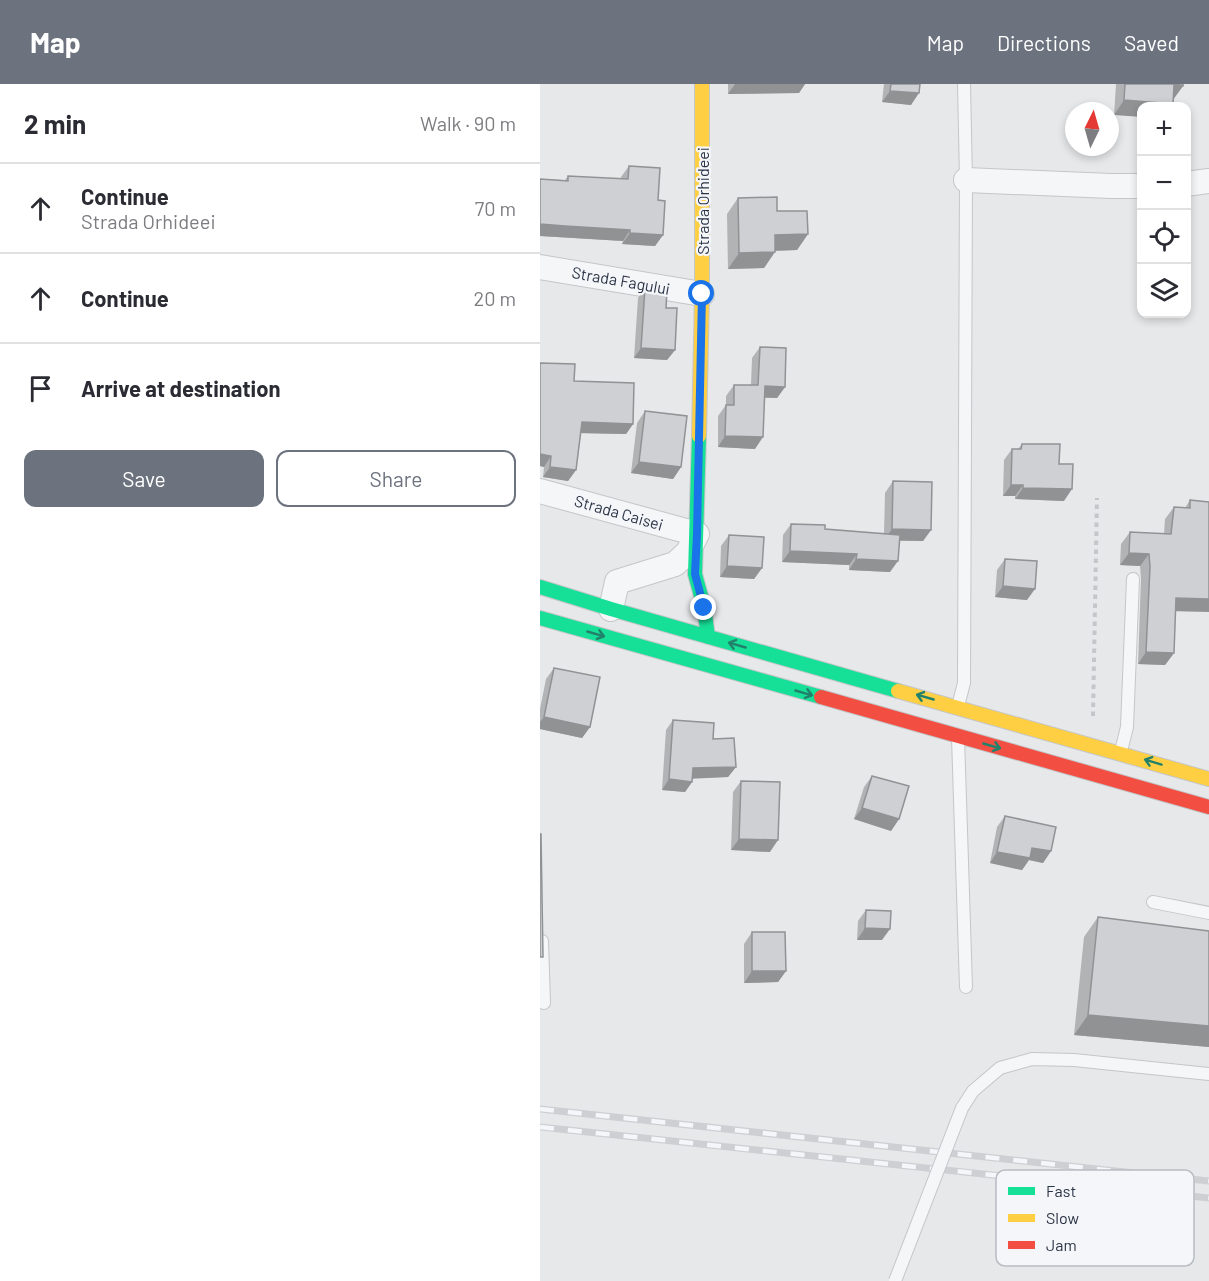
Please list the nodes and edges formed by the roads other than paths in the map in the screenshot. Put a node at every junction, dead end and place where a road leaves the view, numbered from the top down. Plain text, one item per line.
1 (702, 84) edge
2 (964, 84) edge
3 (966, 180) junction
4 (1209, 182) edge
5 (1191, 184) edge
6 (1137, 186) edge
7 (540, 267) edge
8 (702, 294) junction
9 (540, 490) edge
10 (697, 534) junction
11 (1133, 579) dead end
12 (540, 587) edge
13 (611, 609) junction
14 (540, 618) edge
15 (708, 636) junction
16 (958, 707) junction
17 (958, 736) junction
18 (1120, 752) junction
19 (1209, 778) edge
20 (1204, 812) edge
21 (1153, 902) dead end
22 (1209, 913) edge
23 (542, 933) edge
24 (966, 987) dead end
25 (544, 1003) dead end
26 (1209, 1074) edge
27 (894, 1281) edge

1 - 8 main road, Strada Orhideei
2 - 3 lane
3 - 6 street
3 - 16 lane
4 - 5 street
7 - 8 street, Strada Fagului
8 - 10 main road, Strada Orhideei
9 - 10 street, Strada Caisei
10 - 13 street
10 - 15 main road, Strada Orhideei
11 - 18 lane
12 - 13 main road
13 - 15 main road
14 -> 17 main road
16 -> 15 main road
16 - 18 main road
17 -> 20 main road
17 - 24 lane
19 -> 18 main road
21 - 22 lane
23 - 25 lane
26 - 27 lane, bridge

